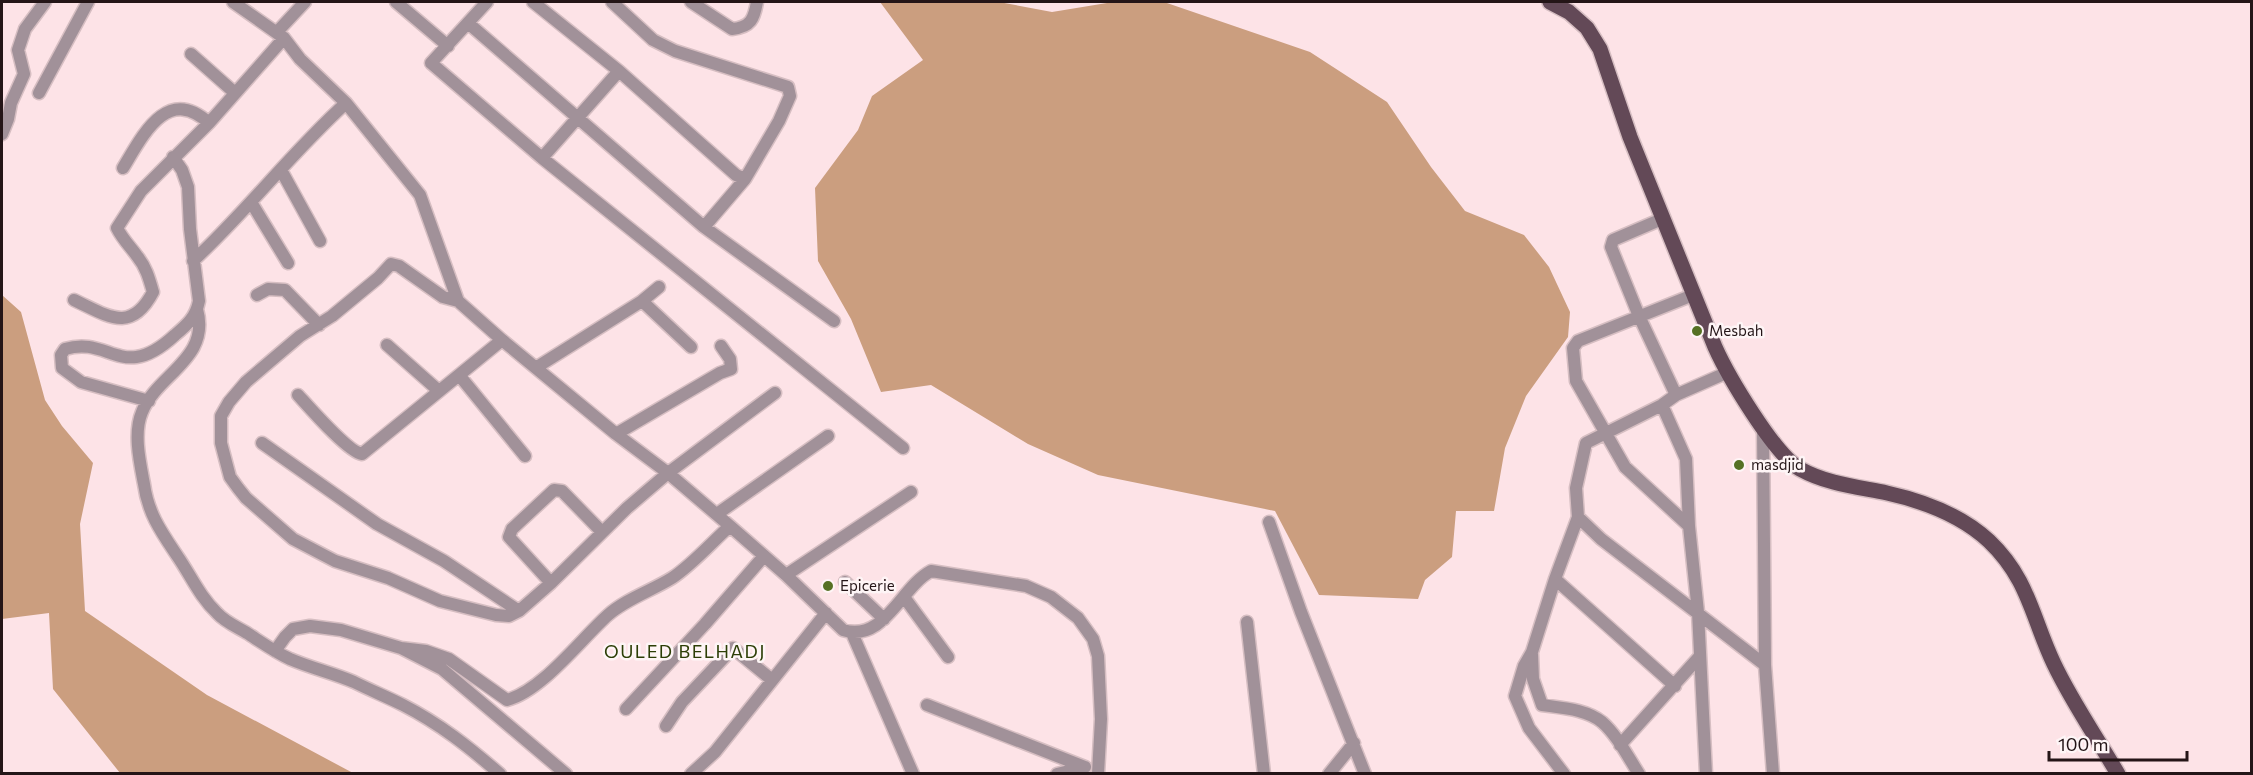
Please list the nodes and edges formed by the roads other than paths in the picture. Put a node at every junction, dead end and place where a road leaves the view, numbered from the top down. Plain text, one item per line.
1 (45, 2) edge
2 (88, 2) edge
3 (233, 2) edge
4 (305, 2) edge
5 (396, 2) edge
6 (487, 2) edge
7 (533, 2) edge
8 (612, 2) edge
9 (690, 2) edge
10 (757, 2) edge
11 (1550, 2) edge
12 (468, 23) junction
13 (280, 35) junction
14 (448, 46) junction
15 (191, 54) dead end
16 (619, 71) junction
17 (39, 93) dead end
18 (236, 93) junction
19 (346, 103) junction
20 (579, 117) junction
21 (209, 123) junction
22 (2, 134) edge
23 (173, 157) junction
24 (542, 158) junction
25 (123, 168) dead end
26 (281, 170) junction
27 (745, 179) junction
28 (251, 202) junction
29 (1662, 219) junction
30 (704, 227) junction
31 (320, 241) dead end
32 (193, 261) junction
33 (288, 263) dead end
34 (659, 287) dead end
35 (257, 295) dead end
36 (1693, 295) junction
37 (74, 300) dead end
38 (458, 301) junction
39 (642, 301) junction
40 (197, 309) junction
41 (1639, 316) junction
42 (834, 321) dead end
43 (319, 325) junction
44 (502, 340) junction
45 (387, 345) dead end
46 (691, 346) dead end
47 (721, 346) dead end
48 (537, 367) junction
49 (1726, 373) junction
50 (459, 375) junction
51 (439, 391) junction
52 (775, 393) dead end
53 (298, 395) dead end
54 (1676, 395) junction
55 (149, 401) junction
56 (1662, 405) junction
57 (1763, 427) junction
58 (616, 434) junction
59 (1606, 434) junction
60 (828, 436) dead end
61 (262, 443) dead end
62 (903, 448) dead end
63 (525, 456) dead end
64 (668, 473) junction
65 (910, 492) dead end
66 (717, 514) junction
67 (1578, 517) junction
68 (1269, 522) dead end
69 (730, 526) junction
70 (1689, 526) junction
71 (602, 532) junction
72 (764, 556) junction
73 (786, 574) junction
74 (1555, 579) junction
75 (845, 582) dead end
76 (551, 583) junction
77 (904, 597) junction
78 (519, 611) junction
79 (1698, 612) junction
80 (826, 613) junction
81 (884, 619) junction
82 (1247, 622) dead end
83 (852, 633) junction
84 (401, 648) junction
85 (275, 651) junction
86 (1532, 652) junction
87 (1700, 656) junction
88 (948, 657) dead end
89 (1765, 665) junction
90 (772, 680) junction
91 (1675, 686) junction
92 (927, 705) dead end
93 (626, 709) dead end
94 (666, 726) dead end
95 (1354, 743) junction
96 (1620, 745) junction
97 (1085, 767) junction
98 (1098, 771) edge
99 (500, 774) edge
100 (566, 774) edge
101 (691, 774) edge
102 (913, 774) edge
103 (1057, 774) edge
104 (1264, 774) edge
105 (1329, 774) edge
106 (1365, 774) edge
107 (1564, 774) edge
108 (1639, 774) edge
109 (1706, 774) edge
110 (1773, 774) edge
111 (2118, 774) edge

1 - 22 street
2 - 17 street
3 - 13 street
4 - 13 street
5 - 14 street
6 - 12 street
7 - 16 street
8 - 27 street
9 - 10 street
11 - 29 main road
12 - 14 street
12 - 20 street
13 - 18 street
13 - 19 street
14 - 24 street
15 - 18 street
16 - 20 street
16 - 27 street
18 - 21 street
19 - 26 street
19 - 38 street
20 - 24 street
20 - 30 street
21 - 23 street
21 - 25 street
23 - 32 street
23 - 37 street
24 - 62 street
26 - 28 street
26 - 31 street
27 - 30 street
28 - 32 street
28 - 33 street
29 - 36 main road
29 - 41 street
30 - 42 street
32 - 40 street
34 - 39 street
35 - 43 street
36 - 41 street
36 - 49 main road
38 - 43 street
38 - 44 street
39 - 46 street
39 - 48 street
40 - 55 street
40 - 55 street
41 - 54 street
41 - 59 street
43 - 78 street
44 - 48 street
44 - 50 street
45 - 51 street
47 - 58 street
48 - 58 street
49 - 54 street
49 - 57 main road
50 - 51 street
50 - 63 street
51 - 53 street
52 - 64 street
54 - 56 street
55 - 85 street
56 - 59 street
56 - 70 street
57 - 89 street
57 - 111 main road
58 - 64 street
59 - 67 street
59 - 70 street
60 - 66 street
61 - 78 street
64 - 66 street
64 - 71 street
65 - 73 street
66 - 69 street
67 - 74 street
67 - 79 street
68 - 95 street
69 - 72 street
69 - 84 street
70 - 79 street
71 - 76 street
71 - 76 street
72 - 73 street
72 - 93 street
73 - 80 street
74 - 86 street
74 - 91 street
75 - 81 street
76 - 78 street
77 - 81 street
77 - 88 street
77 - 98 street
79 - 87 street
79 - 89 street
80 - 83 street
80 - 90 street
81 - 83 street
82 - 104 street
83 - 102 street
84 - 85 street
84 - 100 street
85 - 99 street
86 - 96 street
86 - 107 street
87 - 91 street
87 - 109 street
89 - 110 street
90 - 94 street
90 - 101 street
91 - 96 street
92 - 97 street
95 - 105 street
95 - 106 street
96 - 108 street
97 - 98 street
97 - 103 street

